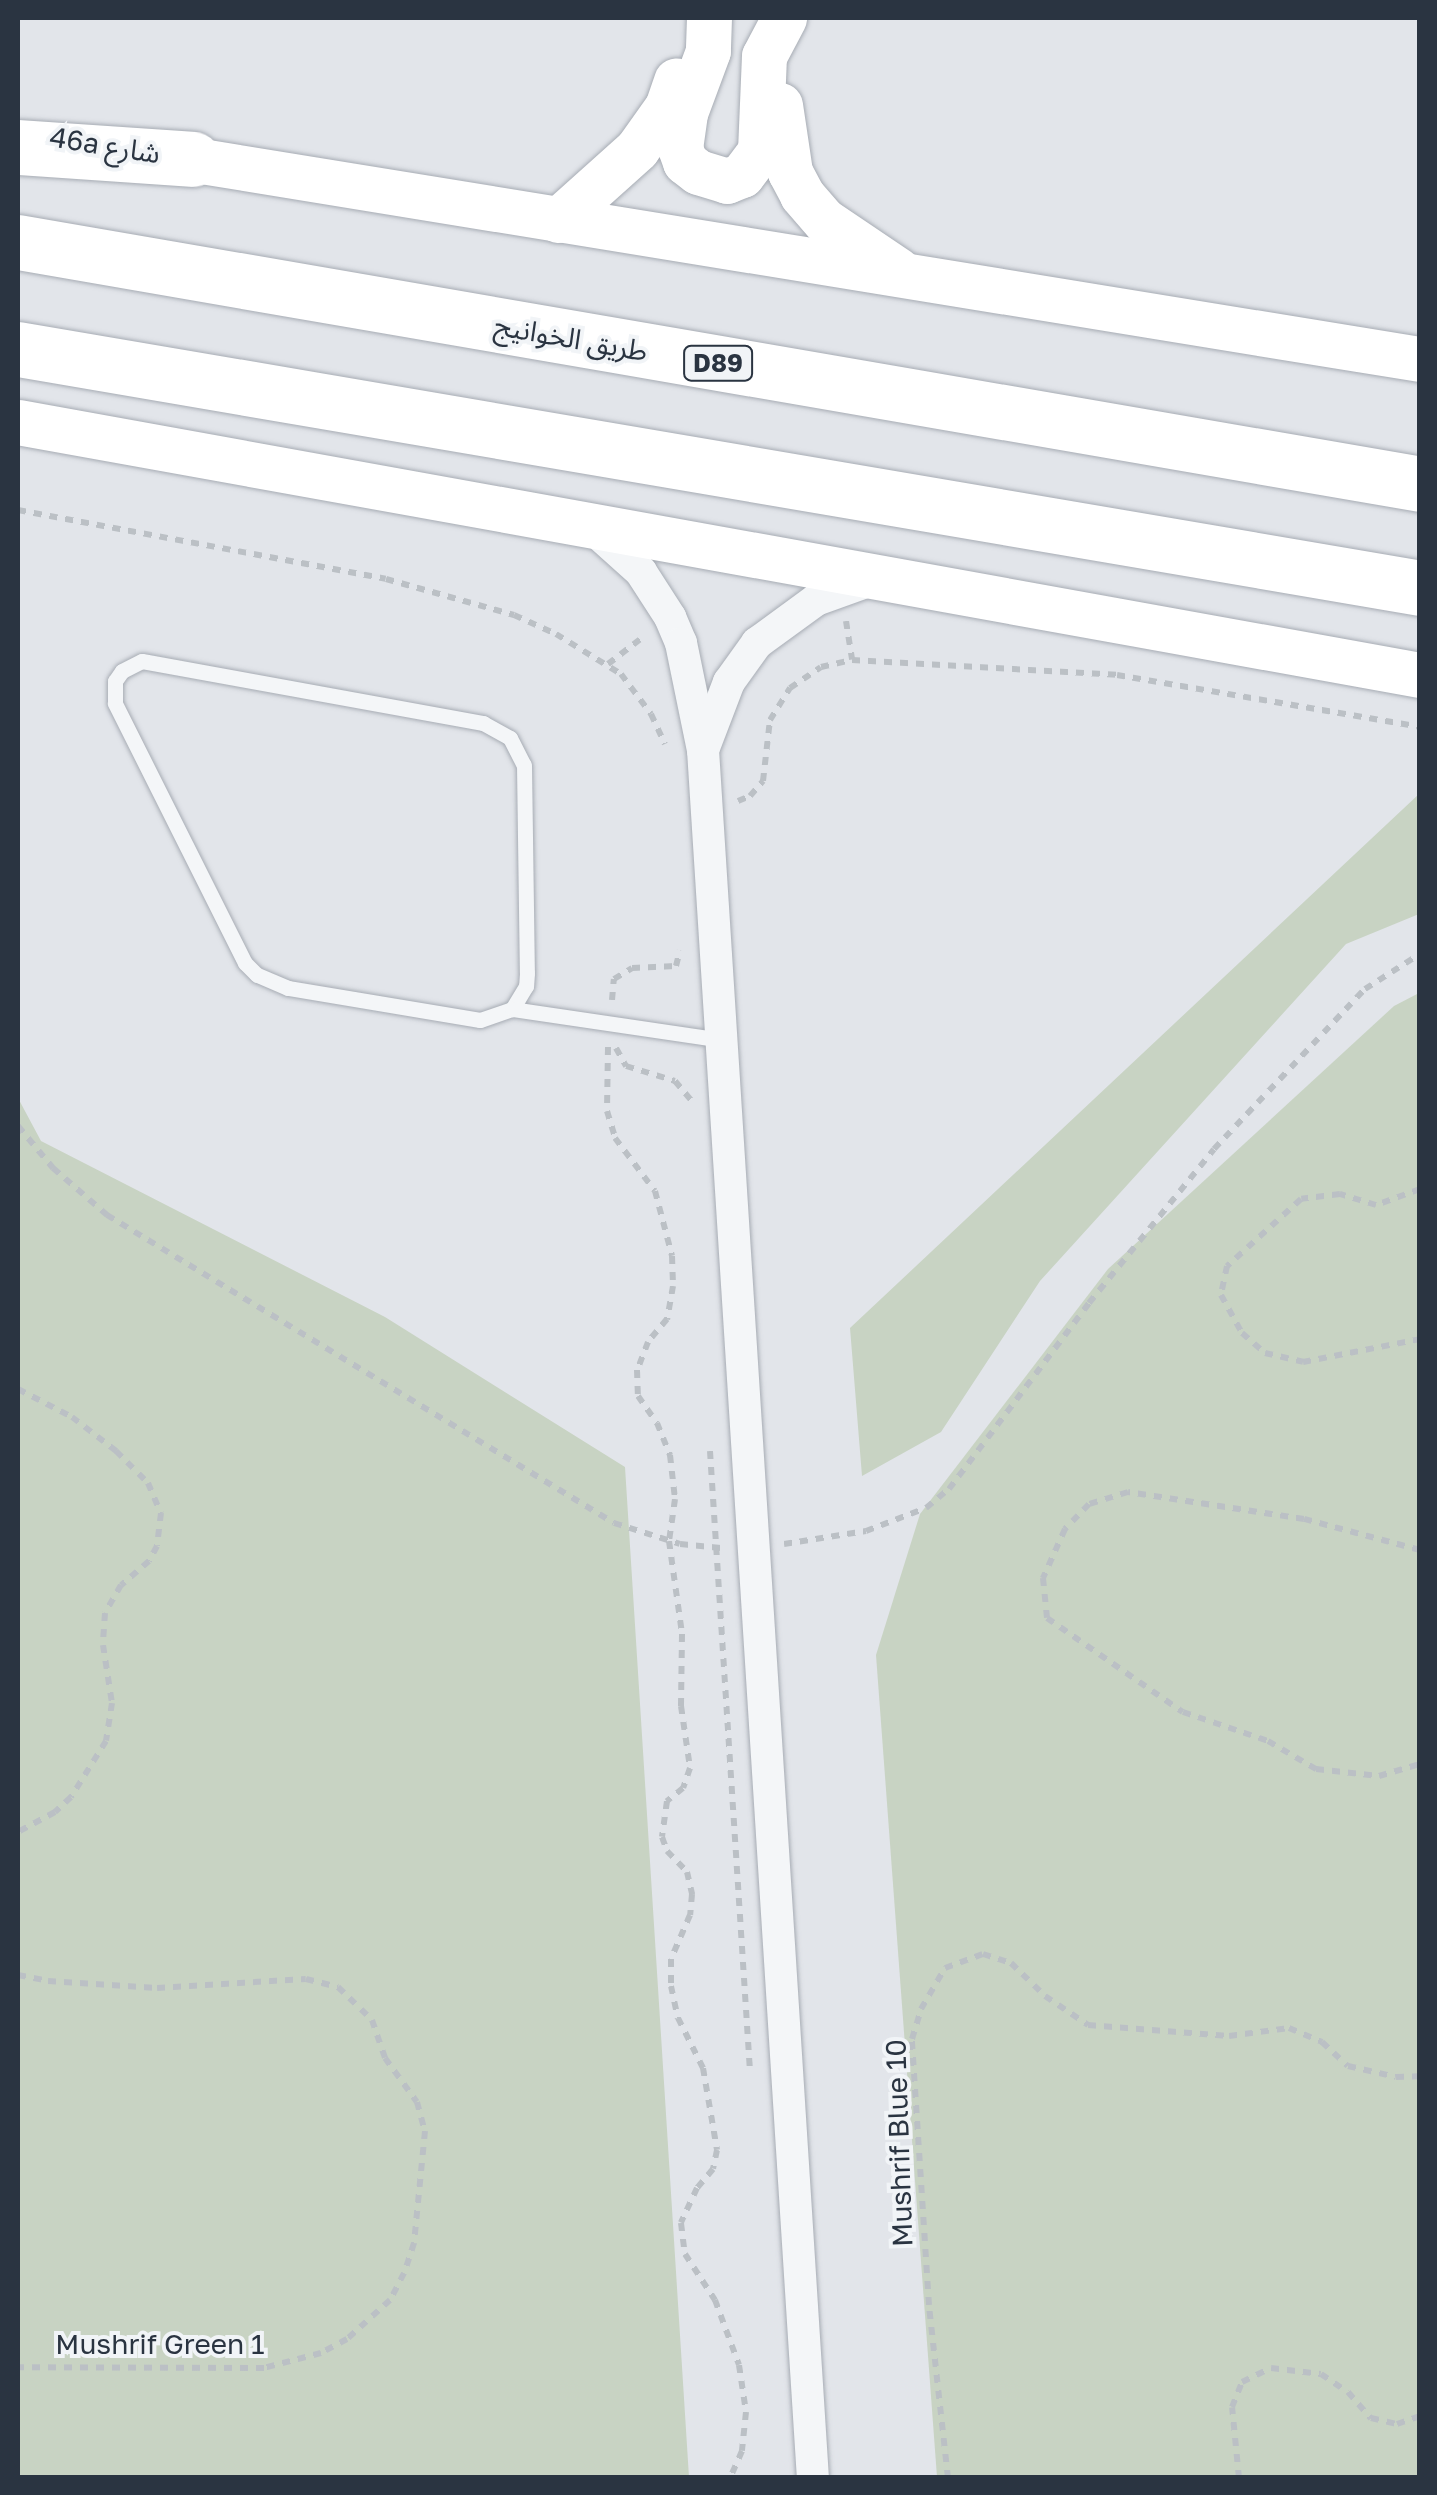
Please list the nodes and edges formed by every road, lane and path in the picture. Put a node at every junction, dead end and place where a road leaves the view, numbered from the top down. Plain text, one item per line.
1 (698, 18) edge
2 (710, 18) edge
3 (785, 18) edge
4 (18, 130) edge
5 (18, 147) edge
6 (194, 160) junction
7 (558, 220) junction
8 (18, 242) edge
9 (912, 279) junction
10 (18, 349) edge
11 (1420, 359) edge
12 (18, 422) edge
13 (1420, 484) edge
14 (18, 510) edge
15 (586, 523) junction
16 (884, 576) junction
17 (1420, 588) edge
18 (1420, 675) edge
19 (1420, 726) edge
20 (703, 750) junction
21 (667, 751) dead end
22 (708, 806) junction
23 (681, 944) dead end
24 (512, 1009) junction
25 (609, 1022) junction
26 (721, 1040) junction
27 (695, 1112) dead end
28 (1420, 1189) edge
29 (1420, 1339) edge
30 (18, 1389) edge
31 (710, 1449) dead end
32 (1420, 1550) edge
33 (1420, 1764) edge
34 (18, 1832) edge
35 (18, 1974) edge
36 (1420, 2076) edge
37 (751, 2086) dead end
38 (18, 2367) edge
39 (1420, 2416) edge
40 (730, 2478) edge
41 (813, 2478) edge
42 (948, 2478) edge
43 (1239, 2478) edge

1 - 7 street
2 - 3 street
3 - 9 street
4 - 6 street, 46a شارع
5 - 6 highway
6 - 7 street, 46a شارع
7 - 9 street, 46a شارع
8 - 13 highway, طريق الخوانيج / D89
9 - 11 street, 46a شارع
10 - 17 highway
12 - 15 street
14 - 21 path
15 - 16 street
15 - 20 street
16 - 18 street
16 - 20 street
19 - 22 path
20 - 22 street
22 - 26 street
23 - 25 path
24 - 24 lane
24 - 25 lane
25 - 26 lane
25 - 27 path
25 - 40 path
26 - 41 street
28 - 29 path
30 - 34 path
31 - 37 path
32 - 33 path
35 - 38 path, Mushrif Green 1
36 - 42 path, Mushrif Blue 10
39 - 43 path

